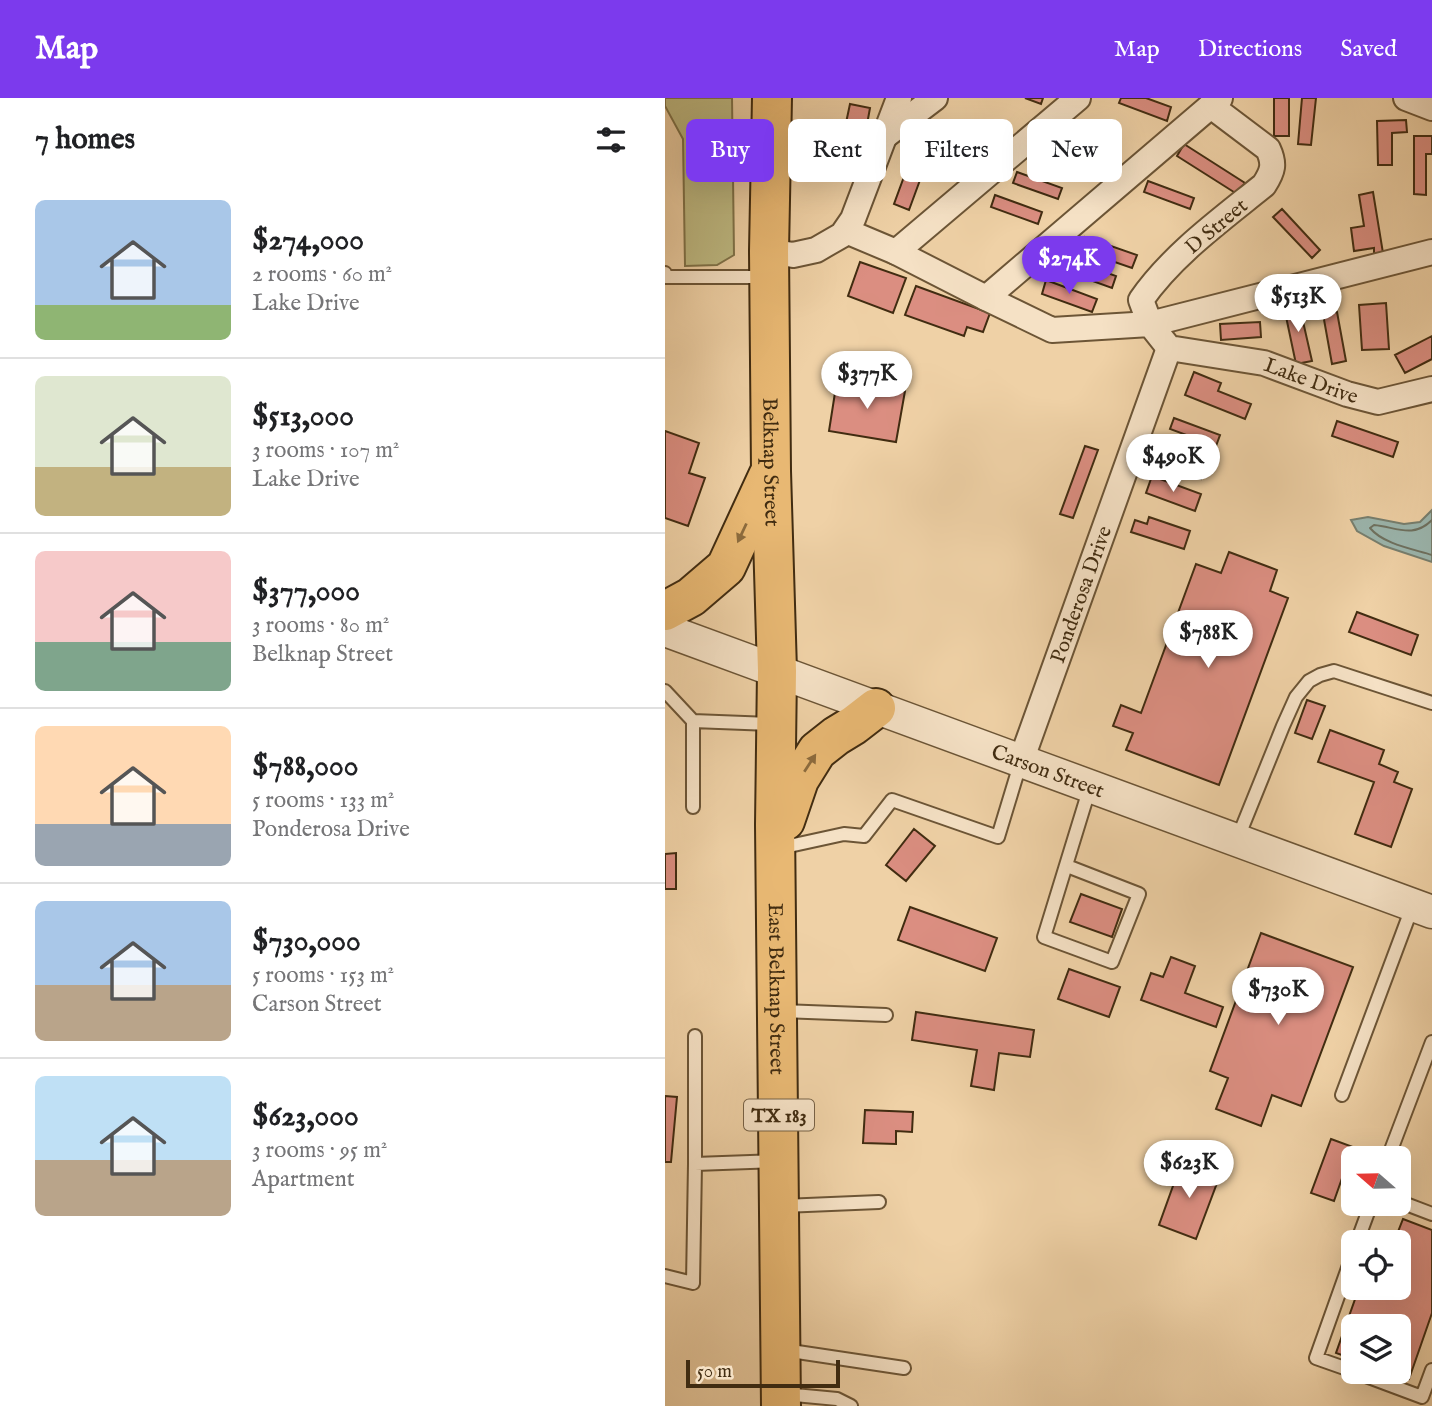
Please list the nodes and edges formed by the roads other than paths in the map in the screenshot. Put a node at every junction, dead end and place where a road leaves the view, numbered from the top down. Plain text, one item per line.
1 (772, 98) edge
2 (899, 98) edge
3 (935, 98) edge
4 (1078, 98) edge
5 (1406, 98) edge
6 (1216, 102) edge
7 (1432, 108) edge
8 (886, 133) edge
9 (886, 135) edge
10 (867, 182) edge
11 (846, 231) junction
12 (896, 252) junction
13 (1432, 252) edge
14 (769, 264) junction
15 (665, 273) edge
16 (986, 298) junction
17 (1150, 324) junction
18 (1169, 348) junction
19 (1432, 389) edge
20 (771, 471) junction
21 (665, 611) edge
22 (665, 630) edge
23 (777, 671) junction
24 (665, 691) edge
25 (1432, 703) edge
26 (876, 708) junction
27 (693, 722) junction
28 (777, 724) junction
29 (1021, 761) junction
30 (1090, 786) junction
31 (694, 807) dead end
32 (776, 837) junction
33 (1237, 840) junction
34 (1067, 866) junction
35 (1423, 909) edge
36 (778, 1011) junction
37 (886, 1015) dead end
38 (695, 1036) dead end
39 (1432, 1042) edge
40 (1342, 1095) dead end
41 (1393, 1146) edge
42 (779, 1161) junction
43 (695, 1164) junction
44 (879, 1202) dead end
45 (779, 1206) junction
46 (1411, 1206) edge
47 (1432, 1214) edge
48 (665, 1276) edge
49 (1341, 1287) edge
50 (780, 1350) junction
51 (904, 1367) dead end
52 (1341, 1367) edge
53 (1432, 1370) edge
54 (1387, 1384) edge
55 (781, 1400) edge
56 (851, 1406) edge

1 - 14 main road, Belknap Street / TX 183
2 - 8 street
3 - 9 street
4 - 12 street
5 - 7 street
6 - 16 street
6 - 17 street, D Street
10 - 11 street
11 - 12 street
11 - 14 street
12 - 16 street
13 - 17 street
14 - 15 lane
14 - 20 main road, Belknap Street / TX 183
16 - 17 street
17 - 18 street
18 - 19 street, Lake Drive
18 - 29 street, Ponderosa Drive
20 -> 21 main road
20 - 23 main road, Belknap Street / TX 183
22 - 23 street, Carson Street
23 - 26 street, Carson Street
23 - 28 main road, Belknap Street / TX 183
24 - 27 lane
25 - 33 lane
26 - 29 street, Carson Street
32 -> 26 main road
27 - 28 lane
27 - 31 lane
28 - 32 main road, Belknap Street / TX 183
29 - 30 street, Carson Street
29 - 32 lane
30 - 33 street, Carson Street
30 - 34 lane
32 - 36 main road, East Belknap Street / TX 183
33 - 35 street, Carson Street
34 - 34 lane
35 - 40 lane
36 - 37 lane
36 - 42 main road, East Belknap Street / TX 183
38 - 43 lane
39 - 41 lane
42 - 43 lane
42 - 45 main road, East Belknap Street / TX 183
43 - 48 lane
44 - 45 lane
45 - 50 main road, East Belknap Street / TX 183
46 - 47 lane
49 - 52 lane
50 - 51 lane
50 - 55 main road, East Belknap Street / TX 183
53 - 54 lane
55 - 56 lane

